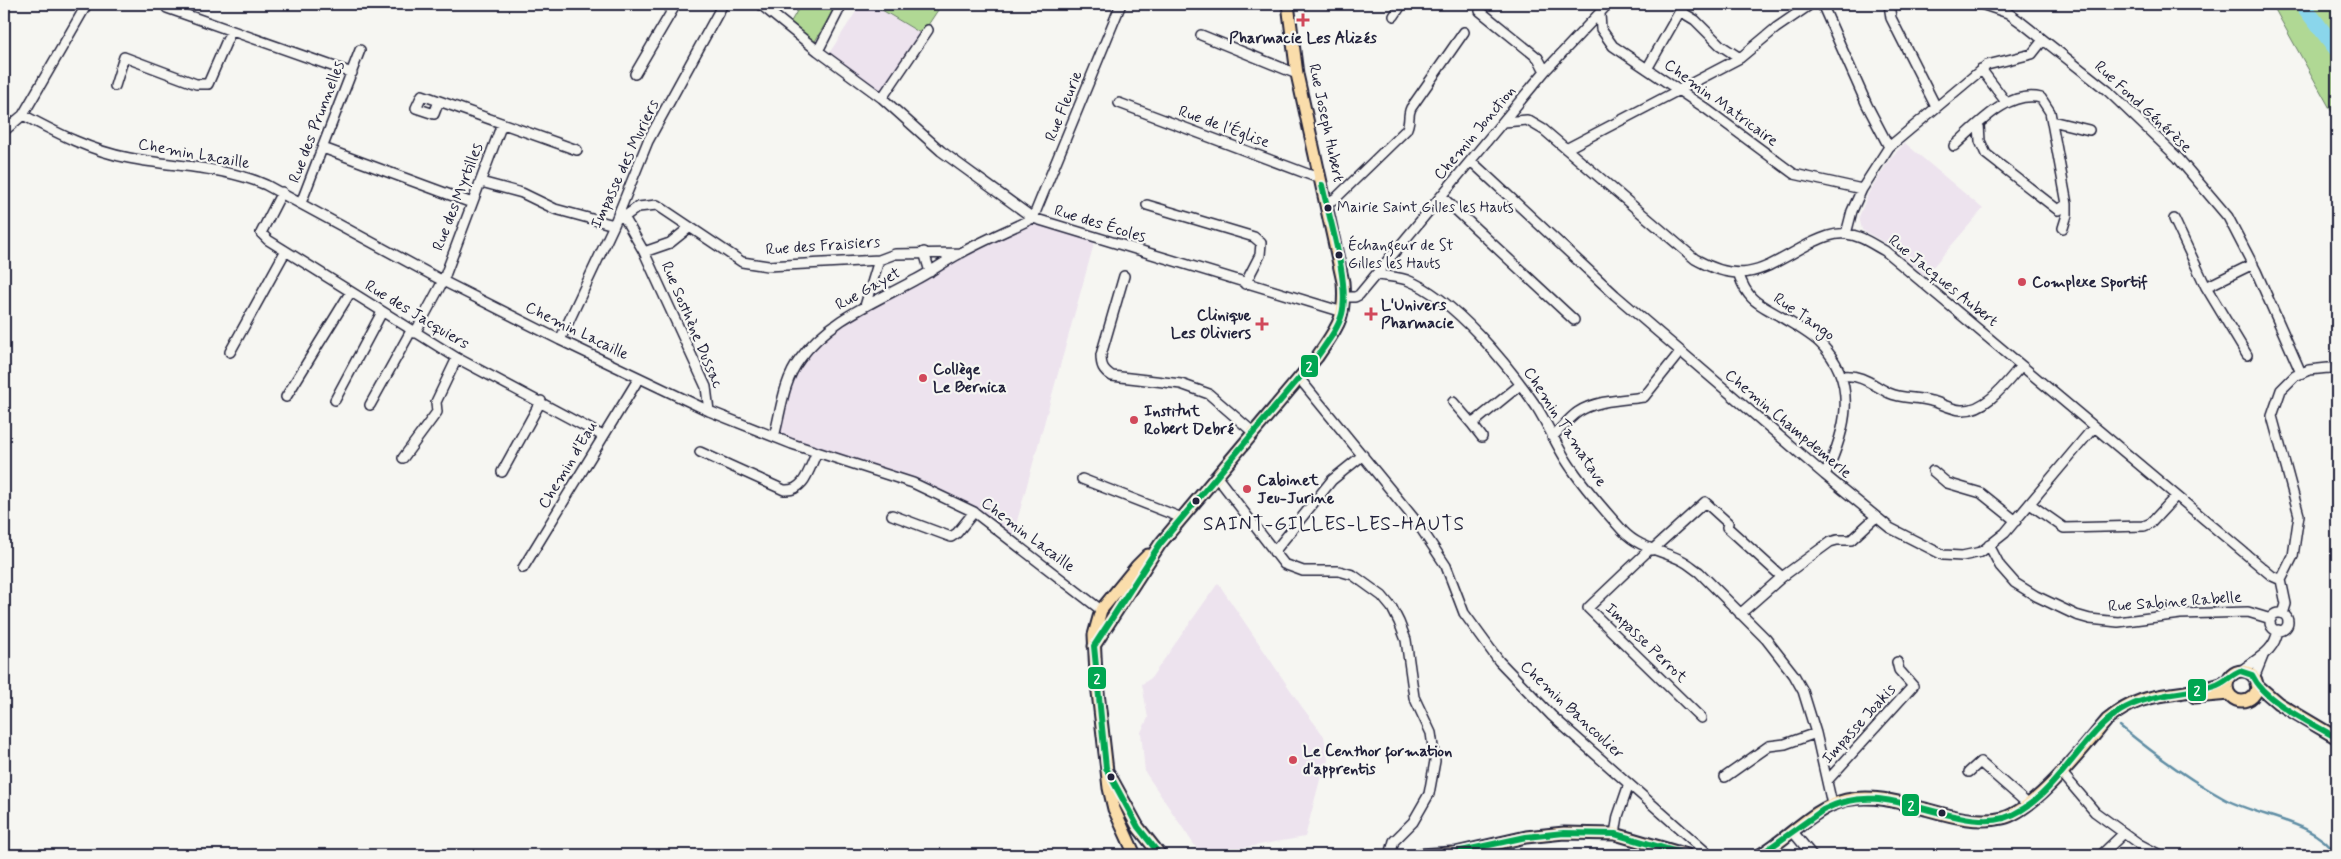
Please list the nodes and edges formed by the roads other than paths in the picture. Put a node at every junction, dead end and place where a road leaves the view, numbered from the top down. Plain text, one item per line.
1 (87, 4) edge
2 (676, 4) edge
3 (723, 4) edge
4 (760, 4) edge
5 (842, 4) edge
6 (1121, 4) edge
7 (1288, 4) edge
8 (1402, 4) edge
9 (1608, 4) edge
10 (1811, 4) edge
11 (1822, 4) edge
12 (1889, 4) edge
13 (1981, 4) edge
14 (167, 8) dead end
15 (1480, 11) dead end
16 (1600, 14) junction
17 (1394, 16) dead end
18 (928, 30) dead end
19 (231, 31) junction
20 (1464, 32) dead end
21 (1201, 35) dead end
22 (2043, 40) junction
23 (360, 50) dead end
24 (818, 51) junction
25 (1740, 58) junction
26 (1648, 69) junction
27 (1981, 69) junction
28 (1545, 71) junction
29 (352, 72) junction
30 (635, 74) dead end
31 (1297, 74) junction
32 (114, 86) dead end
33 (1677, 90) junction
34 (882, 98) junction
35 (439, 102) dead end
36 (2006, 102) junction
37 (1119, 103) dead end
38 (1936, 107) junction
39 (24, 115) junction
40 (2052, 121) junction
41 (1504, 122) junction
42 (502, 124) junction
43 (1979, 124) junction
44 (2089, 130) dead end
45 (4, 131) edge
46 (1954, 146) dead end
47 (1890, 147) junction
48 (323, 148) junction
49 (1566, 148) junction
50 (577, 150) dead end
51 (1471, 161) junction
52 (1320, 175) junction
53 (481, 182) junction
54 (1862, 189) junction
55 (282, 192) junction
56 (1441, 196) junction
57 (472, 203) junction
58 (1326, 203) junction
59 (301, 204) junction
60 (2067, 204) junction
61 (1147, 205) dead end
62 (1033, 218) junction
63 (2174, 219) dead end
64 (618, 220) junction
65 (690, 228) junction
66 (2063, 228) dead end
67 (1846, 234) junction
68 (285, 252) junction
69 (644, 252) junction
70 (924, 252) junction
71 (961, 253) junction
72 (878, 260) junction
73 (2253, 264) junction
74 (930, 272) junction
75 (1377, 275) junction
76 (1739, 275) junction
77 (1124, 276) dead end
78 (443, 282) junction
79 (1246, 284) junction
80 (2206, 287) junction
81 (350, 292) junction
82 (1344, 297) junction
83 (865, 306) junction
84 (382, 312) junction
85 (1343, 312) junction
86 (1574, 320) dead end
87 (413, 332) junction
88 (560, 340) junction
89 (230, 352) dead end
90 (1680, 352) junction
91 (2247, 355) dead end
92 (457, 358) junction
93 (2021, 366) junction
94 (2337, 370) edge
95 (2301, 373) junction
96 (1843, 376) junction
97 (639, 378) junction
98 (1299, 378) junction
99 (1520, 385) junction
100 (286, 397) dead end
101 (335, 400) dead end
102 (541, 401) junction
103 (1453, 402) dead end
104 (370, 405) dead end
105 (710, 411) junction
106 (1472, 424) junction
107 (2094, 427) junction
108 (1254, 433) junction
109 (603, 436) junction
110 (774, 437) junction
111 (1482, 437) dead end
112 (1552, 437) junction
113 (700, 452) dead end
114 (817, 452) junction
115 (1363, 455) junction
116 (403, 458) dead end
117 (502, 472) dead end
118 (1933, 472) dead end
119 (1825, 475) junction
120 (1217, 477) junction
121 (1082, 479) dead end
122 (2176, 496) junction
123 (2030, 504) junction
124 (974, 512) junction
125 (892, 516) dead end
126 (1876, 517) junction
127 (1182, 518) junction
128 (2016, 521) junction
129 (1160, 544) junction
130 (1989, 545) junction
131 (1651, 549) junction
132 (1274, 552) junction
133 (523, 568) dead end
134 (1782, 577) junction
135 (2281, 580) junction
136 (1101, 610) junction
137 (1740, 614) junction
138 (2283, 614) junction
139 (2271, 619) junction
140 (2278, 630) junction
141 (1101, 634) junction
142 (1094, 646) junction
143 (2263, 656) junction
144 (1897, 662) dead end
145 (2242, 671) junction
146 (2255, 681) junction
147 (2227, 682) junction
148 (2229, 694) junction
149 (2251, 697) junction
150 (2124, 708) junction
151 (2290, 710) junction
152 (1701, 718) dead end
153 (1816, 733) junction
154 (2337, 738) edge
155 (1106, 768) junction
156 (1969, 772) dead end
157 (2061, 772) junction
158 (1725, 777) dead end
159 (1827, 781) junction
160 (1629, 784) junction
161 (1832, 804) junction
162 (2029, 805) junction
163 (1793, 832) junction
164 (2124, 833) junction
165 (1615, 834) junction
166 (1706, 852) dead end
167 (1450, 854) edge
168 (1135, 855) edge
169 (1160, 855) edge
170 (1390, 855) edge
171 (1420, 855) edge
172 (1688, 855) edge
173 (1760, 855) edge
174 (1812, 855) edge
175 (2101, 855) edge
176 (2160, 855) edge

1 - 39 street
2 - 30 street
3 - 64 street, Impasse des Muriers
4 - 24 street, Rue des Écoles
5 - 24 street
6 - 62 street, Rue Fleurie
7 - 31 main road, Rue Joseph Hubert
8 - 17 street
9 - 16 street
10 - 25 street
11 - 47 street
12 - 38 street
13 - 22 street, Rue Fond Générèse
14 - 19 street
15 - 28 street
16 - 26 street, Chemin Matricaire
16 - 28 street, Chemin Jonction
18 - 34 street
19 - 29 street
19 - 32 street
20 - 58 street
21 - 31 street
22 - 27 street
22 - 73 street, Rue Fond Générèse
23 - 29 street, Rue des Prunnelles
24 - 34 street, Rue des Écoles
25 - 26 street
25 - 33 street
26 - 33 street, Chemin Matricaire
27 - 36 street
27 - 38 street
28 - 41 street, Chemin Jonction
29 - 48 street, Rue des Prunnelles
31 - 52 main road, Rue Joseph Hubert
33 - 49 street
33 - 54 street, Chemin Matricaire
34 - 62 street, Rue des Écoles
35 - 42 street
36 - 40 street
36 - 43 street
37 - 52 street, Rue de l'Église
38 - 47 street
39 - 45 street
39 - 55 street, Chemin Lacaille
40 - 44 street
40 - 60 street
41 - 49 street
41 - 51 street, Chemin Jonction
42 - 50 street
42 - 53 street, Rue des Myrtilles
43 - 46 street
43 - 60 street
47 - 54 street
48 - 57 street
48 - 59 street, Rue des Prunnelles
49 - 76 street
51 - 56 street, Chemin Jonction
51 - 90 street, Chemin Champdemerle
52 - 58 main road, Rue Joseph Hubert
53 - 57 street, Rue des Myrtilles
53 - 64 street
54 - 67 street
55 - 59 street, Chemin Lacaille
55 - 68 street, Rue des Jacquiers
56 - 75 street, Chemin Jonction
56 - 86 street
57 - 78 street, Rue des Myrtilles
58 - 82 main road, Rue Joseph Hubert
59 - 78 street, Chemin Lacaille
60 - 66 street
61 - 79 street
62 - 71 street, Rue Gayet
62 - 79 street, Rue des Écoles
63 - 80 street
64 - 65 street, Rue des Fraisiers
64 - 69 street, Rue Sosthène Dussac
64 - 88 street, Impasse des Muriers
65 - 69 street, Rue Sosthène Dussac
65 - 72 street, Rue des Fraisiers
67 - 76 street
67 - 93 street, Rue Jacques Aubert
68 - 81 street, Rue des Jacquiers
68 - 89 street
69 - 105 street, Rue Sosthène Dussac
70 - 71 street, Rue des Fraisiers
70 - 72 street, Rue des Fraisiers
70 - 74 street
71 - 74 street, Rue Gayet
72 - 83 street
73 - 80 street
73 - 95 street, Rue Fond Générèse
74 - 83 street, Rue Gayet
75 - 82 street
75 - 99 street, Chemin Tamatave
76 - 96 street, Rue Tango
77 - 108 street
78 - 87 street, Rue des Myrtilles
78 - 88 street, Chemin Lacaille
79 - 85 street, Rue des Écoles
80 - 91 street
81 - 84 street, Rue des Jacquiers
81 - 100 street
82 - 85 main road, Rue Joseph Hubert
83 - 110 street, Rue Gayet
84 - 87 street, Rue des Jacquiers
84 - 101 street
85 - 98 main road, Rue Joseph Hubert
87 - 92 street, Rue des Jacquiers
87 - 104 street, Rue des Myrtilles
88 - 97 street, Chemin Lacaille
90 - 112 street
90 - 119 street, Chemin Champdemerle
92 - 102 street, Rue des Jacquiers
92 - 116 street
93 - 96 street
93 - 107 street, Rue Jacques Aubert
94 - 95 street
95 - 135 street
96 - 119 street, Rue Tango
97 - 105 street, Chemin Lacaille
97 - 109 street, Chemin d'Eau
98 - 108 main road, Rue Joseph Hubert
98 - 115 street, Chemin Bancoulier
99 - 106 street
99 - 112 street, Chemin Tamatave
102 - 109 street, Rue des Jacquiers
102 - 117 street
103 - 106 street
105 - 110 street, Chemin Lacaille
106 - 111 street
107 - 122 street, Rue Jacques Aubert
107 - 123 street, Chemin Champdemerle
108 - 120 main road, Rue Joseph Hubert
109 - 133 street, Chemin d'Eau
110 - 114 street, Chemin Lacaille
112 - 131 street, Chemin Tamatave
113 - 114 street
114 - 124 street, Chemin Lacaille
115 - 132 street
115 - 160 street, Chemin Bancoulier
118 - 128 street
119 - 126 street, Chemin Champdemerle
120 - 127 main road, Rue Joseph Hubert
120 - 132 street
121 - 127 street
122 - 123 street
122 - 135 street, Rue Jacques Aubert
123 - 128 street, Chemin Champdemerle
124 - 125 street
124 - 136 street, Chemin Lacaille
126 - 130 street, Chemin Champdemerle
126 - 134 street
127 - 129 main road, Rue Joseph Hubert
128 - 130 street, Chemin Champdemerle
129 - 136 main road, Rue Joseph Hubert
129 - 141 main road, Rue Joseph Hubert
130 - 139 street, Rue Sabine Rabelle
131 - 134 street
131 - 137 street, Chemin Tamatave
131 - 152 street, Impasse Perrot
132 - 170 street
134 - 137 street
135 - 138 street
136 - 141 main road
136 - 142 main road, Rue Joseph Hubert
137 - 153 street, Chemin Tamatave
138 - 139 street
138 - 140 street
139 - 140 street
140 - 143 street
141 - 142 main road, Rue Joseph Hubert
142 - 155 main road, Rue Joseph Hubert
143 - 145 street
143 - 146 street
144 - 159 street, Impasse Joakis
145 - 146 main road
145 - 147 main road
146 - 149 main road
146 - 151 main road
147 - 148 main road
147 - 150 main road
148 - 149 main road
148 - 150 main road
149 - 151 main road
150 - 157 main road
151 - 154 main road
153 - 158 street
153 - 159 street, Chemin Tamatave
155 - 168 main road, Rue Joseph Hubert
155 - 169 main road, Rue Joseph Hubert
156 - 162 street
157 - 162 main road
157 - 164 street
159 - 161 street, Chemin Tamatave
160 - 165 street
160 - 166 street, Chemin Bancoulier
161 - 162 main road
161 - 163 main road
163 - 173 main road
163 - 174 street
164 - 175 street
164 - 176 street
165 - 167 main road
165 - 172 main road
167 - 171 main road

